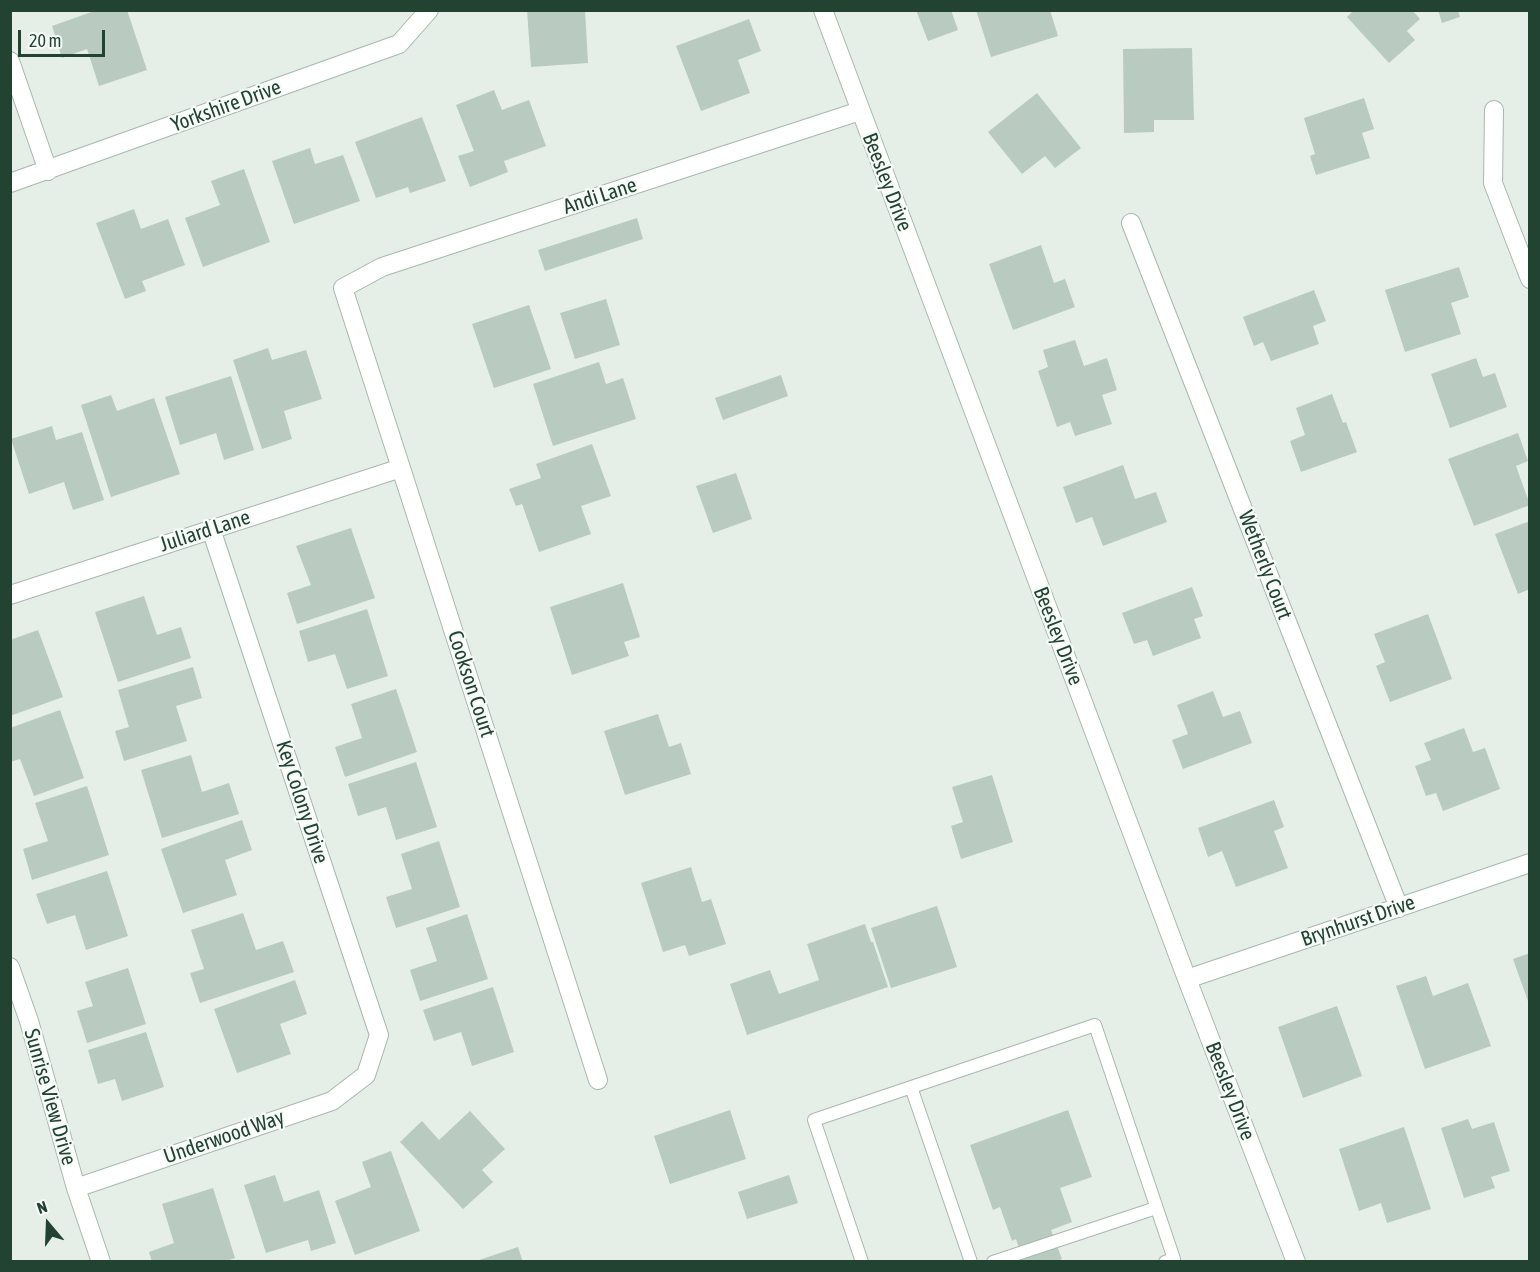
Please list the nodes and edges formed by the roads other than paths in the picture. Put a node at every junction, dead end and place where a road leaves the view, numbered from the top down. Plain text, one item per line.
1 (429, 10) edge
2 (823, 10) edge
3 (10, 61) edge
4 (1494, 110) dead end
5 (861, 111) junction
6 (48, 171) junction
7 (10, 183) edge
8 (1131, 223) dead end
9 (1530, 279) edge
10 (343, 288) joint
11 (401, 468) junction
12 (211, 529) junction
13 (10, 595) edge
14 (1530, 863) edge
15 (1399, 908) junction
16 (10, 967) edge
17 (1187, 979) junction
18 (366, 1075) joint
19 (598, 1080) dead end
20 (911, 1087) junction
21 (76, 1188) junction
22 (1156, 1208) junction
23 (101, 1262) edge
24 (862, 1262) edge
25 (971, 1262) edge
26 (993, 1262) edge
27 (1165, 1262) edge
28 (1296, 1262) edge

1 - 6 street, Yorkshire Drive
2 - 5 street, Beesley Drive
3 - 6 street
4 - 9 street
5 - 10 street, Andi Lane
5 - 17 street, Beesley Drive
6 - 7 street, Yorkshire Drive
8 - 15 street, Wetherly Court
10 - 11 street, Cookson Court
11 - 12 street, Juliard Lane
11 - 19 street, Cookson Court
12 - 13 street, Juliard Lane
12 - 18 street, Key Colony Drive
14 - 15 street, Brynhurst Drive
15 - 17 street, Brynhurst Drive
16 - 21 street, Sunrise View Drive
17 - 28 street, Beesley Drive
18 - 21 street, Underwood Way
20 - 22 lane
20 - 24 lane
20 - 25 lane
21 - 23 street, Sunrise View Drive
22 - 26 lane
22 - 27 lane

